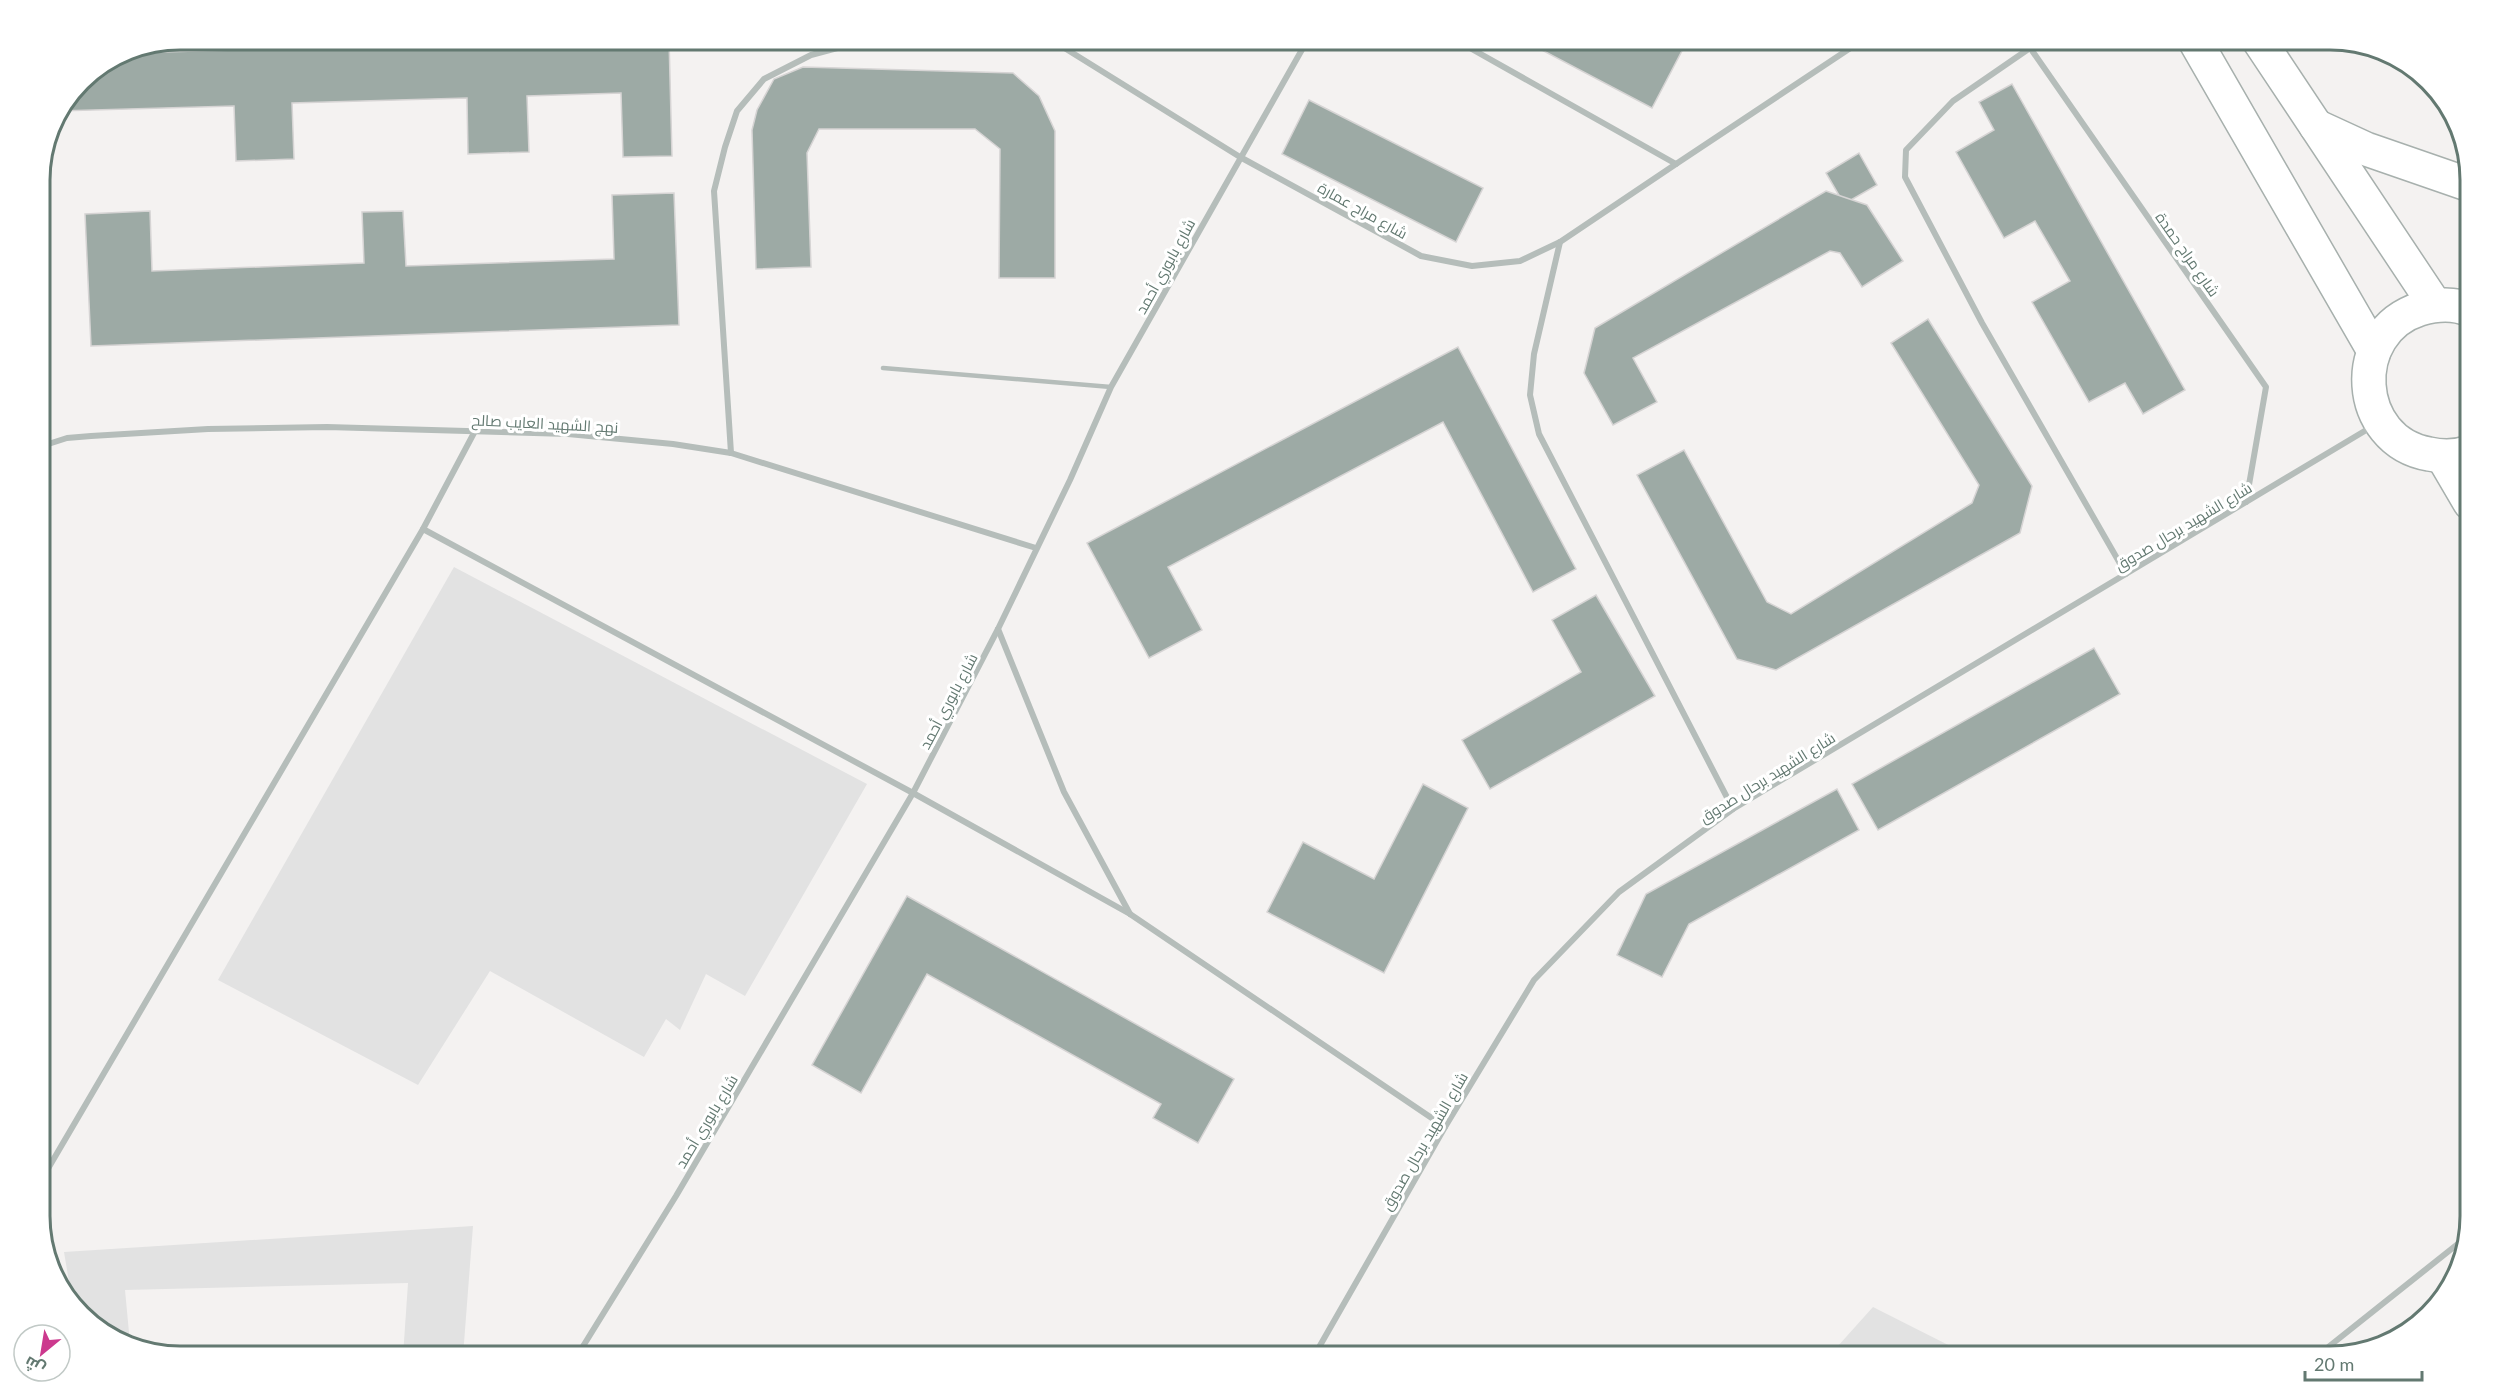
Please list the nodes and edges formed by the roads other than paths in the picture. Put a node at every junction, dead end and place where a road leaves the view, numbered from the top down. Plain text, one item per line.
1 (830, 50) edge
2 (1068, 50) edge
3 (1302, 50) edge
4 (1474, 50) edge
5 (1847, 50) edge
6 (2027, 50) edge
7 (2031, 50) edge
8 (2200, 50) edge
9 (2265, 50) edge
10 (2316, 126) junction
11 (1240, 157) junction
12 (1676, 164) junction
13 (2459, 181) edge
14 (1560, 242) junction
15 (2435, 305) junction
16 (2459, 306) edge
17 (2374, 351) junction
18 (883, 368) dead end
19 (1111, 387) junction
20 (2380, 422) junction
21 (475, 431) junction
22 (50, 443) edge
23 (731, 453) junction
24 (2456, 454) edge
25 (2246, 502) junction
26 (423, 528) junction
27 (1036, 548) junction
28 (2126, 574) junction
29 (998, 629) junction
30 (913, 793) junction
31 (1733, 809) junction
32 (1130, 914) junction
33 (1445, 1127) junction
34 (50, 1165) edge
35 (2456, 1246) edge
36 (583, 1346) edge
37 (1320, 1346) edge
38 (2330, 1346) edge

1 - 23 street
2 - 11 street, شارع مراح عمارة
3 - 11 street, شارع بابوري أحمد
4 - 12 street
5 - 12 street, شارع مراح عمارة
6 - 28 street
7 - 25 street, شارع مراح حمدة
8 - 17 main road
9 - 10 main road
10 - 13 main road
10 - 15 main road
11 - 14 street, شارع مراح عمارة
11 - 19 street, شارع بابوري أحمد
12 - 14 street, شارع مراح عمارة
14 - 31 street
15 - 16 main road
15 - 17 main road
17 - 20 main road
18 - 19 lane
19 - 27 street, شارع بابوري أحمد
20 - 24 main road
20 - 25 street, شارع الشهيد برحال صدوق
21 - 22 street, نهج الشهيد العايب صالح
21 - 23 street, نهج الشهيد العايب صالح
21 - 26 street
23 - 27 street, نهج الشهيد العايب صالح
25 - 28 street, شارع الشهيد برحال صدوق
26 - 30 street
26 - 34 street
27 - 29 street, شارع بابوري أحمد
28 - 31 street, شارع الشهيد برحال صدوق
29 - 30 street, شارع بابوري أحمد
29 - 32 street
30 - 32 street
30 - 36 street, شارع بابوري أحمد
31 - 33 street, شارع الشهيد برحال صدوق
32 - 33 street
33 - 37 street, شارع الشهيد برحال صدوق
35 - 38 street

